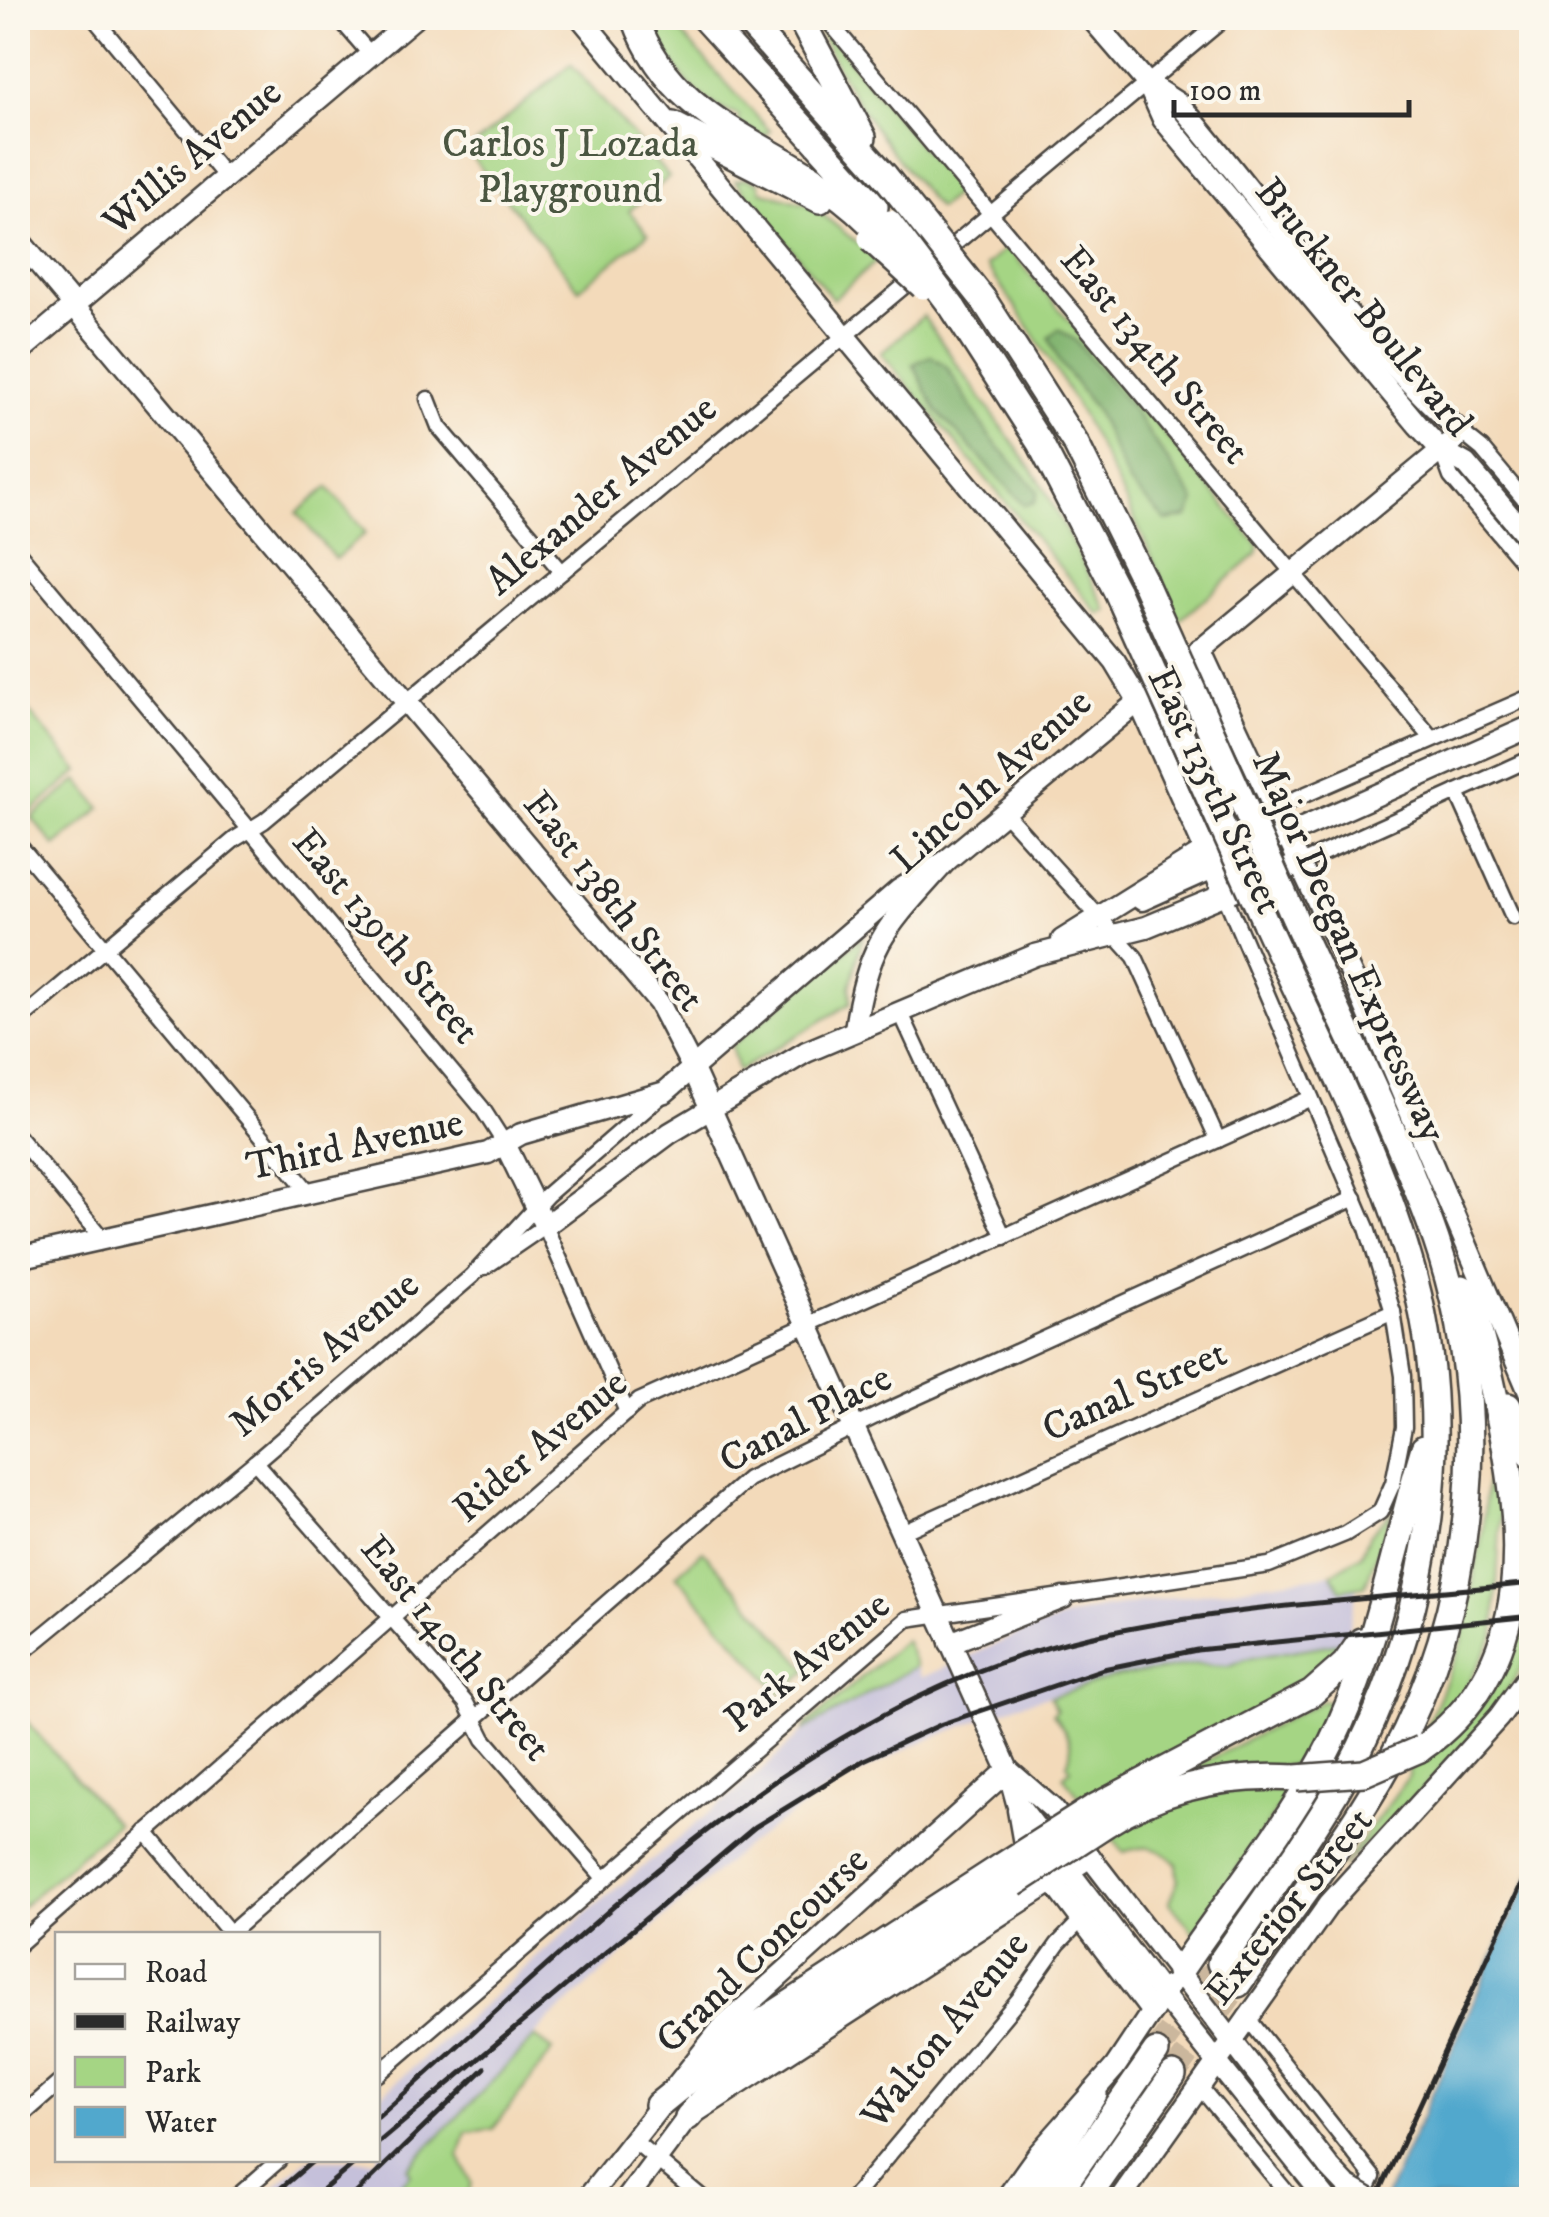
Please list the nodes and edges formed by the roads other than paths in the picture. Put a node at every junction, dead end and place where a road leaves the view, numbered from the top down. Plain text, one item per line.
1 (94, 18) edge
2 (339, 18) edge
3 (414, 18) edge
4 (582, 18) edge
5 (636, 18) edge
6 (704, 18) edge
7 (745, 18) edge
8 (800, 18) edge
9 (826, 18) edge
10 (1092, 18) edge
11 (1226, 18) edge
12 (370, 54) junction
13 (1146, 83) junction
14 (673, 126) junction
15 (226, 176) junction
16 (885, 176) junction
17 (992, 213) junction
18 (880, 232) junction
19 (18, 238) edge
20 (73, 305) junction
21 (950, 310) junction
22 (844, 336) junction
23 (18, 353) edge
24 (428, 399) dead end
25 (1462, 433) junction
26 (1441, 450) junction
27 (1532, 509) edge
28 (1532, 542) edge
29 (18, 552) edge
30 (562, 572) junction
31 (1294, 572) junction
32 (1532, 573) edge
33 (1200, 649) junction
34 (1532, 696) edge
35 (1138, 700) junction
36 (406, 703) junction
37 (1532, 726) edge
38 (1431, 737) junction
39 (1532, 758) edge
40 (1457, 792) junction
41 (1272, 809) junction
42 (1004, 812) junction
43 (251, 830) junction
44 (1286, 833) junction
45 (18, 844) edge
46 (1204, 848) junction
47 (946, 862) junction
48 (1301, 863) junction
49 (1213, 868) junction
50 (1225, 896) junction
51 (1512, 917) dead end
52 (1106, 926) junction
53 (105, 949) junction
54 (900, 1011) junction
55 (18, 1022) edge
56 (855, 1029) junction
57 (692, 1068) junction
58 (665, 1092) junction
59 (1311, 1098) junction
60 (708, 1108) junction
61 (18, 1138) edge
62 (1218, 1140) junction
63 (504, 1144) junction
64 (308, 1191) junction
65 (1355, 1198) junction
66 (540, 1216) junction
67 (1004, 1237) junction
68 (102, 1238) junction
69 (1436, 1240) junction
70 (18, 1258) edge
71 (1393, 1312) junction
72 (806, 1324) junction
73 (1488, 1366) junction
74 (1532, 1399) edge
75 (627, 1412) junction
76 (1434, 1414) junction
77 (852, 1427) junction
78 (1532, 1456) edge
79 (255, 1462) junction
80 (1380, 1512) joint
81 (902, 1532) junction
82 (1384, 1591) junction
83 (1063, 1598) junction
84 (937, 1611) junction
85 (391, 1619) junction
86 (950, 1643) junction
87 (18, 1656) edge
88 (1532, 1671) edge
89 (474, 1720) junction
90 (1008, 1770) junction
91 (1099, 1816) junction
92 (146, 1832) junction
93 (1090, 1857) junction
94 (1008, 1875) junction
95 (604, 1878) junction
96 (1061, 1879) junction
97 (1088, 1914) junction
98 (228, 1932) edge
99 (232, 1932) edge
100 (18, 1945) edge
101 (1220, 1963) tunnel mouth
102 (1179, 1972) junction
103 (1238, 1984) tunnel mouth
104 (1158, 2003) junction
105 (1246, 2016) junction
106 (1230, 2040) junction
107 (1156, 2052) tunnel mouth
108 (1215, 2060) junction
109 (380, 2072) edge
110 (1173, 2074) tunnel mouth
111 (1199, 2086) junction
112 (55, 2087) edge
113 (1094, 2094) junction
114 (658, 2105) junction
115 (688, 2118) junction
116 (18, 2119) edge
117 (632, 2139) junction
118 (656, 2160) junction
119 (278, 2162) edge
120 (233, 2200) edge
121 (586, 2200) edge
122 (626, 2200) edge
123 (704, 2200) edge
124 (852, 2200) edge
125 (1004, 2200) edge
126 (1028, 2200) edge
127 (1053, 2200) edge
128 (1086, 2200) edge
129 (1119, 2200) edge
130 (1294, 2200) edge
131 (1327, 2200) edge
132 (1362, 2200) edge
133 (1371, 2200) edge

1 - 15 street
2 - 12 street
3 - 12 main road, Willis Avenue
4 - 14 main road, East 135th Street
5 - 18 highway
6 - 18 highway, Major Deegan Expressway
7 - 16 highway, Major Deegan Expressway
8 - 16 highway
9 - 17 street, East 134th Street
10 - 13 main road, Bruckner Boulevard
11 - 13 street, Alexander Avenue
12 - 15 main road, Willis Avenue
13 - 17 street, Alexander Avenue
13 - 25 main road, Bruckner Boulevard
13 - 26 main road, Bruckner Boulevard
14 - 18 highway
14 - 22 main road, East 135th Street
15 - 20 main road, Willis Avenue
16 - 69 highway, Major Deegan Expressway, bridge
17 - 22 street, Alexander Avenue
17 - 31 street, East 134th Street
18 - 21 highway, Major Deegan Expressway, bridge
18 - 21 highway, bridge
19 - 20 main road, East 138th Street
20 - 23 main road, Willis Avenue
20 - 36 main road, East 138th Street
21 - 76 highway, Major Deegan Expressway, bridge
22 - 30 street, Alexander Avenue
22 - 35 main road, East 135th Street
24 - 30 street
25 - 26 main road, Lincoln Avenue
25 - 27 street, Bruckner Boulevard
26 - 28 main road
26 - 31 main road, Lincoln Avenue
26 - 32 street, Bruckner Boulevard
29 - 43 street, East 139th Street
30 - 36 street, Alexander Avenue
31 - 33 main road, Lincoln Avenue
31 - 38 street, East 134th Street
33 - 35 main road, Lincoln Avenue
33 - 41 main road, East 135th Street
34 - 38 street
35 - 42 main road, Lincoln Avenue
35 - 46 main road, East 135th Street
36 - 43 street, Alexander Avenue
36 - 57 main road, East 138th Street
37 - 44 main road
38 - 41 street
39 - 40 street
40 - 48 street
40 - 51 street
41 - 44 main road, East 135th Street
41 - 46 main road
42 - 47 main road, Lincoln Avenue
42 - 52 street
43 - 53 street, Alexander Avenue
43 - 63 street, East 139th Street
44 - 48 main road, East 135th Street
44 - 49 main road
45 - 53 street
46 - 49 main road, East 135th Street
46 - 52 main road
47 - 56 main road, Lincoln Avenue
47 - 57 main road, Third Avenue
48 - 50 main road
48 - 74 main road, East 135th Street
49 - 50 main road, East 135th Street
49 - 52 main road
50 - 52 main road
50 - 59 street, East 135th Street
52 - 54 main road
52 - 62 street
53 - 55 street, Alexander Avenue
53 - 64 street
54 - 56 main road
54 - 67 street
56 - 60 main road
57 - 58 main road, Third Avenue
57 - 60 main road, East 138th Street
58 - 63 main road, Third Avenue
58 - 66 street
59 - 62 street, Rider Avenue
59 - 65 street, East 135th Street
60 - 66 main road
60 - 72 main road, East 138th Street
61 - 68 street
62 - 67 street, Rider Avenue
63 - 64 main road, Third Avenue
63 - 66 main road, East 139th Street
64 - 68 main road, Third Avenue
65 - 71 street, East 135th Street
65 - 77 street, Canal Place
66 - 75 street, East 139th Street
66 - 79 street, Morris Avenue
67 - 72 street, Rider Avenue
68 - 70 main road, Third Avenue
69 - 73 highway
69 - 103 highway, Major Deegan Expressway
71 - 80 street, East 135th Street
71 - 81 street, Canal Street
72 - 75 street, Rider Avenue
72 - 77 main road, East 138th Street
73 - 78 highway
73 - 91 highway, bridge
75 - 85 street, Rider Avenue
76 - 82 highway
76 - 101 highway, Major Deegan Expressway
77 - 81 main road, East 138th Street
77 - 89 street, Canal Place
79 - 85 street, East 140th Street
79 - 87 street, Morris Avenue
80 - 83 street, Park Avenue
81 - 84 main road, East 138th Street
82 - 91 highway
82 - 102 highway
83 - 84 street, Park Avenue
83 - 86 main road
84 - 86 main road, East 138th Street
84 - 95 street, Park Avenue
85 - 89 street, East 140th Street
85 - 92 street, Rider Avenue
86 - 90 main road, East 138th Street
88 - 105 main road, Exterior Street
89 - 95 street, East 140th Street
89 - 99 street, Canal Place
90 - 93 main road, East 138th Street
90 - 96 main road, East 138th Street
90 - 114 main road, Grand Concourse
91 - 94 highway, bridge
92 - 98 street
92 - 100 street, Rider Avenue
93 - 96 main road, Grand Concourse
93 - 102 main road, East 138th Street
94 - 114 highway
94 - 115 highway
95 - 109 street, Park Avenue
96 - 97 main road, East 138th Street
96 - 115 main road, Grand Concourse
97 - 104 main road, East 138th Street
97 - 124 street, Walton Avenue
102 - 104 main road
102 - 106 main road, East 138th Street
104 - 108 main road, East 138th Street
104 - 113 main road
105 - 106 main road, Exterior Street
105 - 132 street
106 - 108 main road, Exterior Street
106 - 133 main road, East 138th Street, bridge
107 - 127 highway
108 - 111 main road, Exterior Street
108 - 131 main road, East 138th Street
110 - 128 highway
111 - 129 main road, Exterior Street
111 - 130 street
112 - 116 street
113 - 125 main road
113 - 126 highway
114 - 117 main road, Grand Concourse
115 - 118 main road, Grand Concourse
117 - 118 street
117 - 121 main road, Grand Concourse
118 - 122 main road, Grand Concourse
118 - 123 street
119 - 120 street

